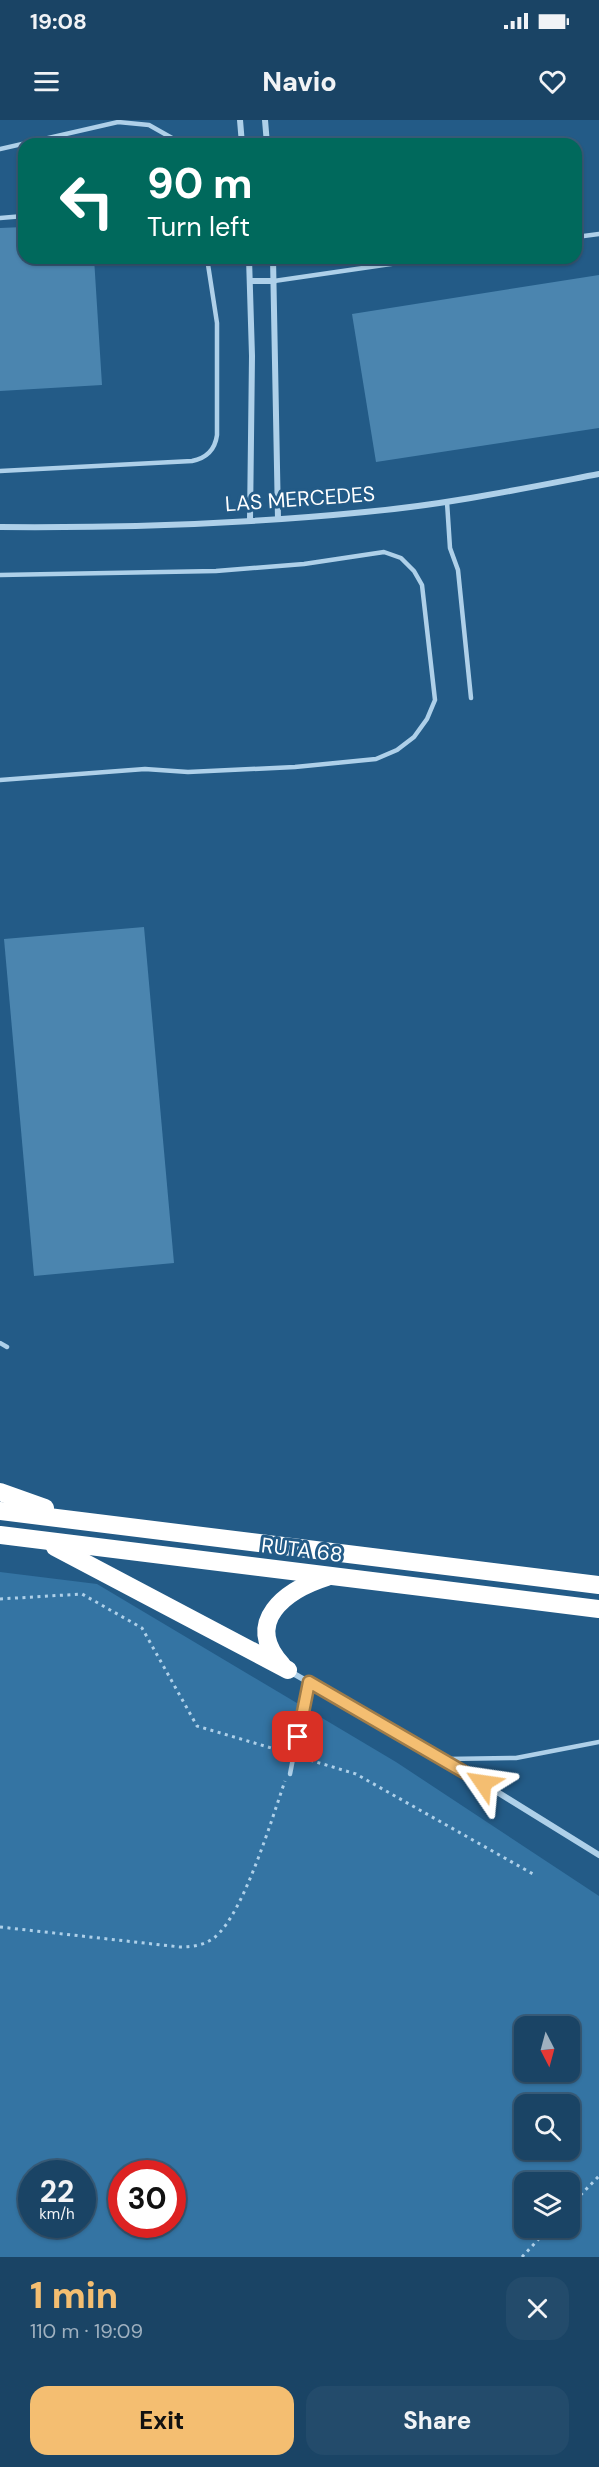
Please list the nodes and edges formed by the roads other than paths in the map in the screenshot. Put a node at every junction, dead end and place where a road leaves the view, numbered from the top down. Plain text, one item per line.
1 (240, 120) edge
2 (266, 120) edge
3 (48, 138) edge
4 (172, 138) dead end
5 (242, 138) edge
6 (267, 138) edge
7 (18, 145) edge
8 (0, 149) edge
9 (18, 216) edge
10 (0, 218) edge
11 (599, 234) edge
12 (582, 236) edge
13 (208, 264) edge
14 (249, 264) edge
15 (273, 264) edge
16 (391, 264) edge
17 (250, 281) junction
18 (274, 281) junction
19 (0, 471) edge
20 (599, 474) edge
21 (447, 502) junction
22 (278, 519) junction
23 (250, 520) junction
24 (0, 527) edge
25 (0, 575) edge
26 (471, 698) dead end
27 (0, 780) edge
28 (0, 1343) edge
29 (7, 1347) dead end
30 (0, 1492) edge
31 (0, 1511) edge
32 (84, 1521) junction
33 (0, 1535) edge
34 (43, 1541) junction
35 (332, 1576) junction
36 (599, 1585) edge
37 (599, 1609) edge
38 (288, 1670) junction
39 (309, 1682) junction
40 (599, 1742) edge
41 (444, 1759) junction
42 (290, 1774) dead end
43 (599, 1855) edge

1 - 5 street
2 - 6 street
3 - 4 lane
7 - 8 lane
9 - 10 lane
11 - 12 lane
13 - 19 lane
14 - 17 street
15 - 18 street
16 - 18 lane
17 - 18 street
17 - 23 street
18 - 22 street
20 - 21 street, LAS MERCEDES
21 - 22 street, LAS MERCEDES
21 - 26 lane
22 - 23 street, LAS MERCEDES
23 - 24 street, LAS MERCEDES
25 - 27 lane
28 - 29 lane
30 - 32 highway
31 - 32 highway, RUTA 68
32 - 36 highway, RUTA 68
33 - 34 highway, RUTA 68
34 - 35 highway, RUTA 68
34 - 38 highway
35 - 37 highway, RUTA 68
35 - 38 highway
38 - 39 street
39 - 41 street
39 - 42 lane
40 - 41 lane
41 - 43 street

